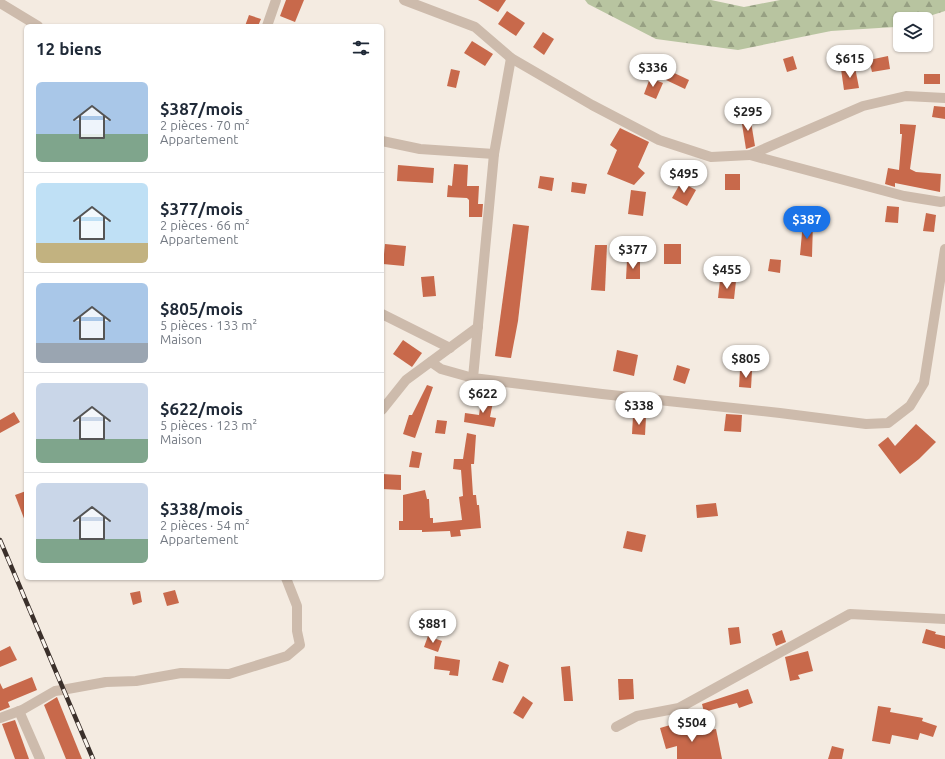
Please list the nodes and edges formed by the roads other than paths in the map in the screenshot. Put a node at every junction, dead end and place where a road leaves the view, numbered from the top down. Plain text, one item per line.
1 (276, 0) edge
2 (404, 0) edge
3 (0, 3) edge
4 (35, 24) edge
5 (268, 24) edge
6 (511, 58) junction
7 (945, 98) edge
8 (384, 141) edge
9 (494, 154) junction
10 (750, 155) junction
11 (945, 201) edge
12 (945, 249) edge
13 (384, 315) edge
14 (478, 327) junction
15 (450, 348) junction
16 (431, 362) junction
17 (474, 378) junction
18 (384, 408) edge
19 (287, 580) edge
20 (945, 619) edge
21 (19, 711) junction
22 (0, 718) edge
23 (616, 727) dead end
24 (40, 759) edge

1 - 5 street
2 - 6 street
3 - 4 street
6 - 9 street
6 - 10 street
7 - 10 street
8 - 9 street
9 - 14 street
10 - 11 street
12 - 17 street
13 - 15 street
14 - 15 street
14 - 17 street
15 - 16 street
16 - 17 street
16 - 18 street
19 - 21 street
20 - 23 street
21 - 22 street
21 - 24 street

